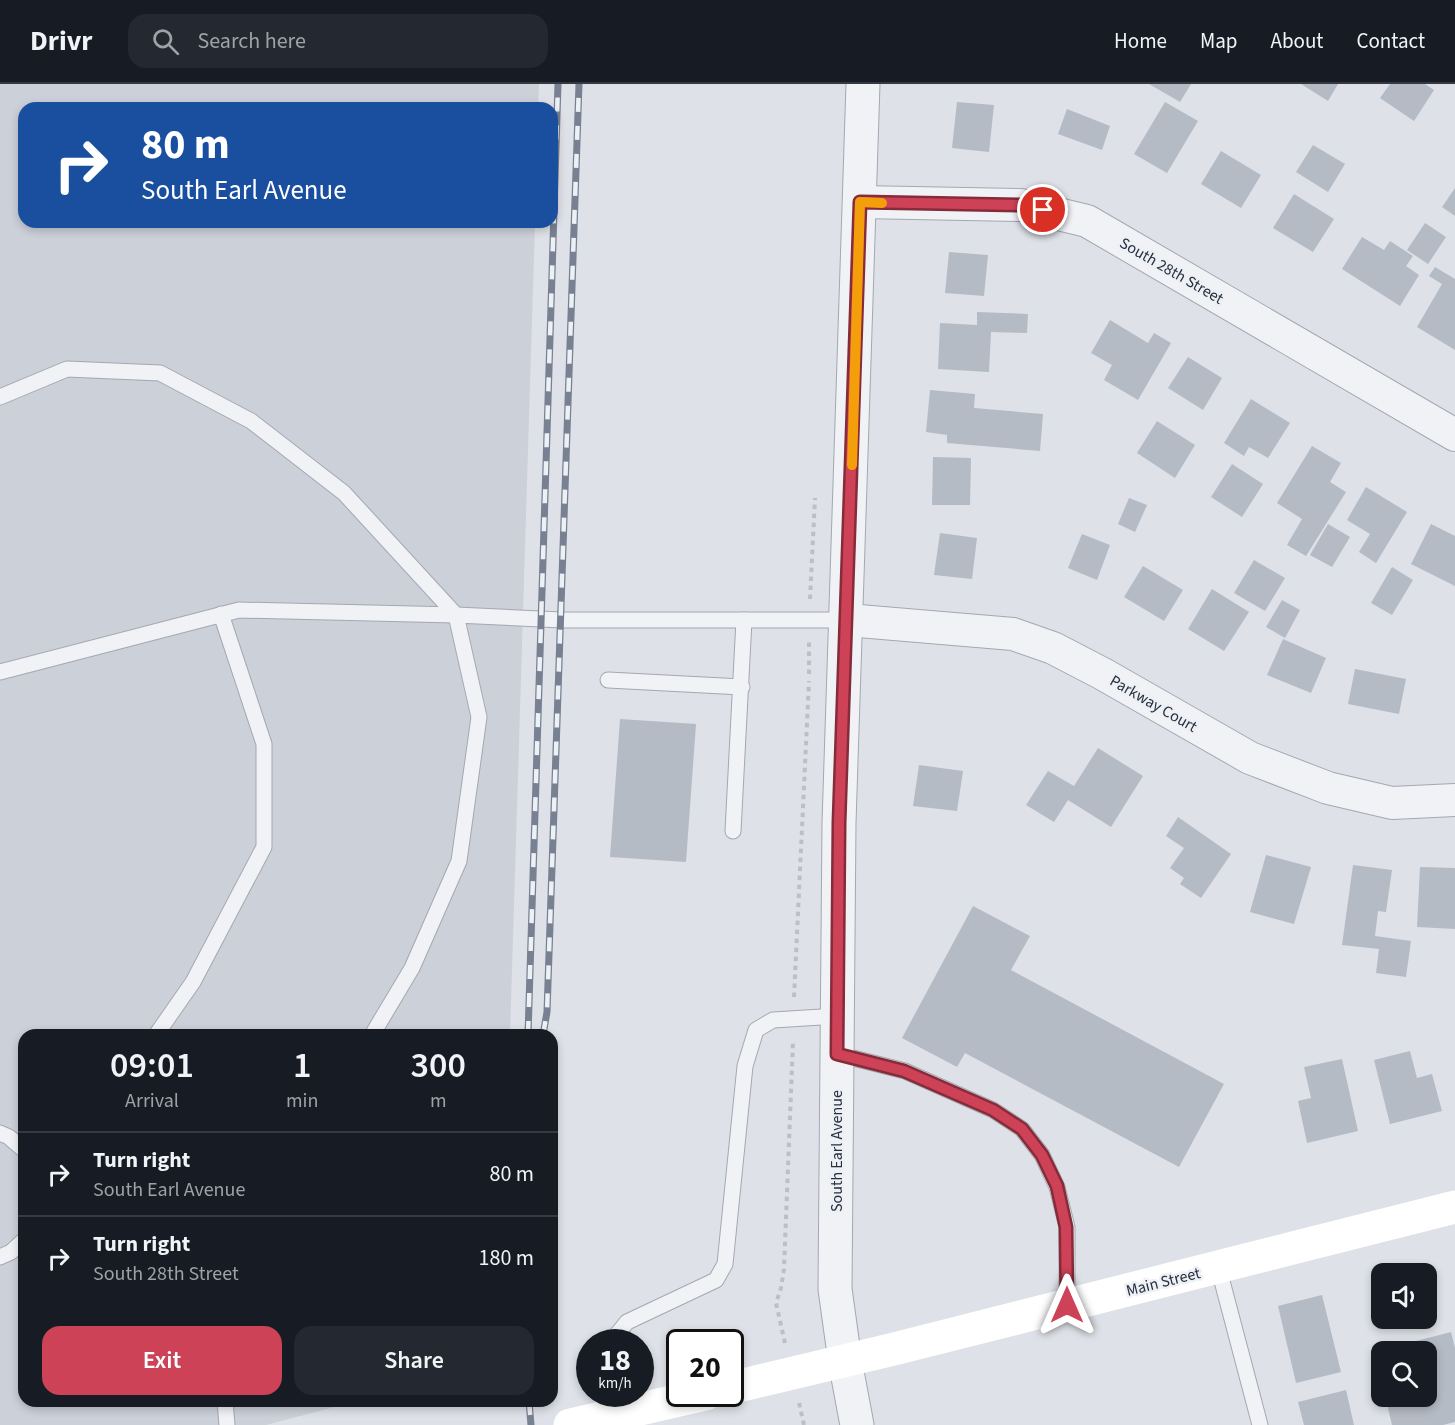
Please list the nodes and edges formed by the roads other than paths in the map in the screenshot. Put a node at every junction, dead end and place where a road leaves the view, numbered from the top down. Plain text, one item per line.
1 (862, 84) edge
2 (860, 202) junction
3 (0, 397) edge
4 (1455, 435) edge
5 (221, 614) junction
6 (456, 615) junction
7 (744, 620) junction
8 (847, 620) junction
9 (0, 672) edge
10 (608, 680) dead end
11 (742, 687) junction
12 (1455, 800) edge
13 (733, 831) dead end
14 (838, 1017) junction
15 (160, 1029) edge
16 (376, 1029) edge
17 (837, 1054) junction
18 (0, 1133) edge
19 (18, 1145) edge
20 (1455, 1207) edge
21 (18, 1246) edge
22 (0, 1257) edge
23 (1218, 1266) junction
24 (1067, 1305) junction
25 (621, 1329) edge
26 (845, 1361) junction
27 (744, 1385) edge
28 (666, 1401) edge
29 (226, 1407) edge
30 (606, 1412) edge
31 (227, 1425) edge
32 (570, 1425) edge
33 (857, 1425) edge
34 (1260, 1425) edge

1 - 2 street, South Earl Avenue
2 - 4 street, South 28th Street
2 - 8 street, South Earl Avenue
3 - 6 lane
5 - 6 lane
5 - 9 lane
5 - 15 lane
6 - 7 lane
6 - 16 lane
7 - 8 lane
7 - 11 lane
8 - 12 street, Parkway Court
8 - 14 street, South Earl Avenue
10 - 11 lane
11 - 13 lane
14 - 17 street, South Earl Avenue
14 - 25 lane
17 - 24 lane
17 - 26 street, South Earl Avenue
18 - 19 lane
20 - 23 main road, Main Street
21 - 22 lane
23 - 24 main road, Main Street
23 - 34 lane
24 - 26 main road, Main Street
26 - 27 main road, Main Street
26 - 33 street, South Earl Avenue
28 - 30 main road
29 - 31 lane
30 - 32 main road

